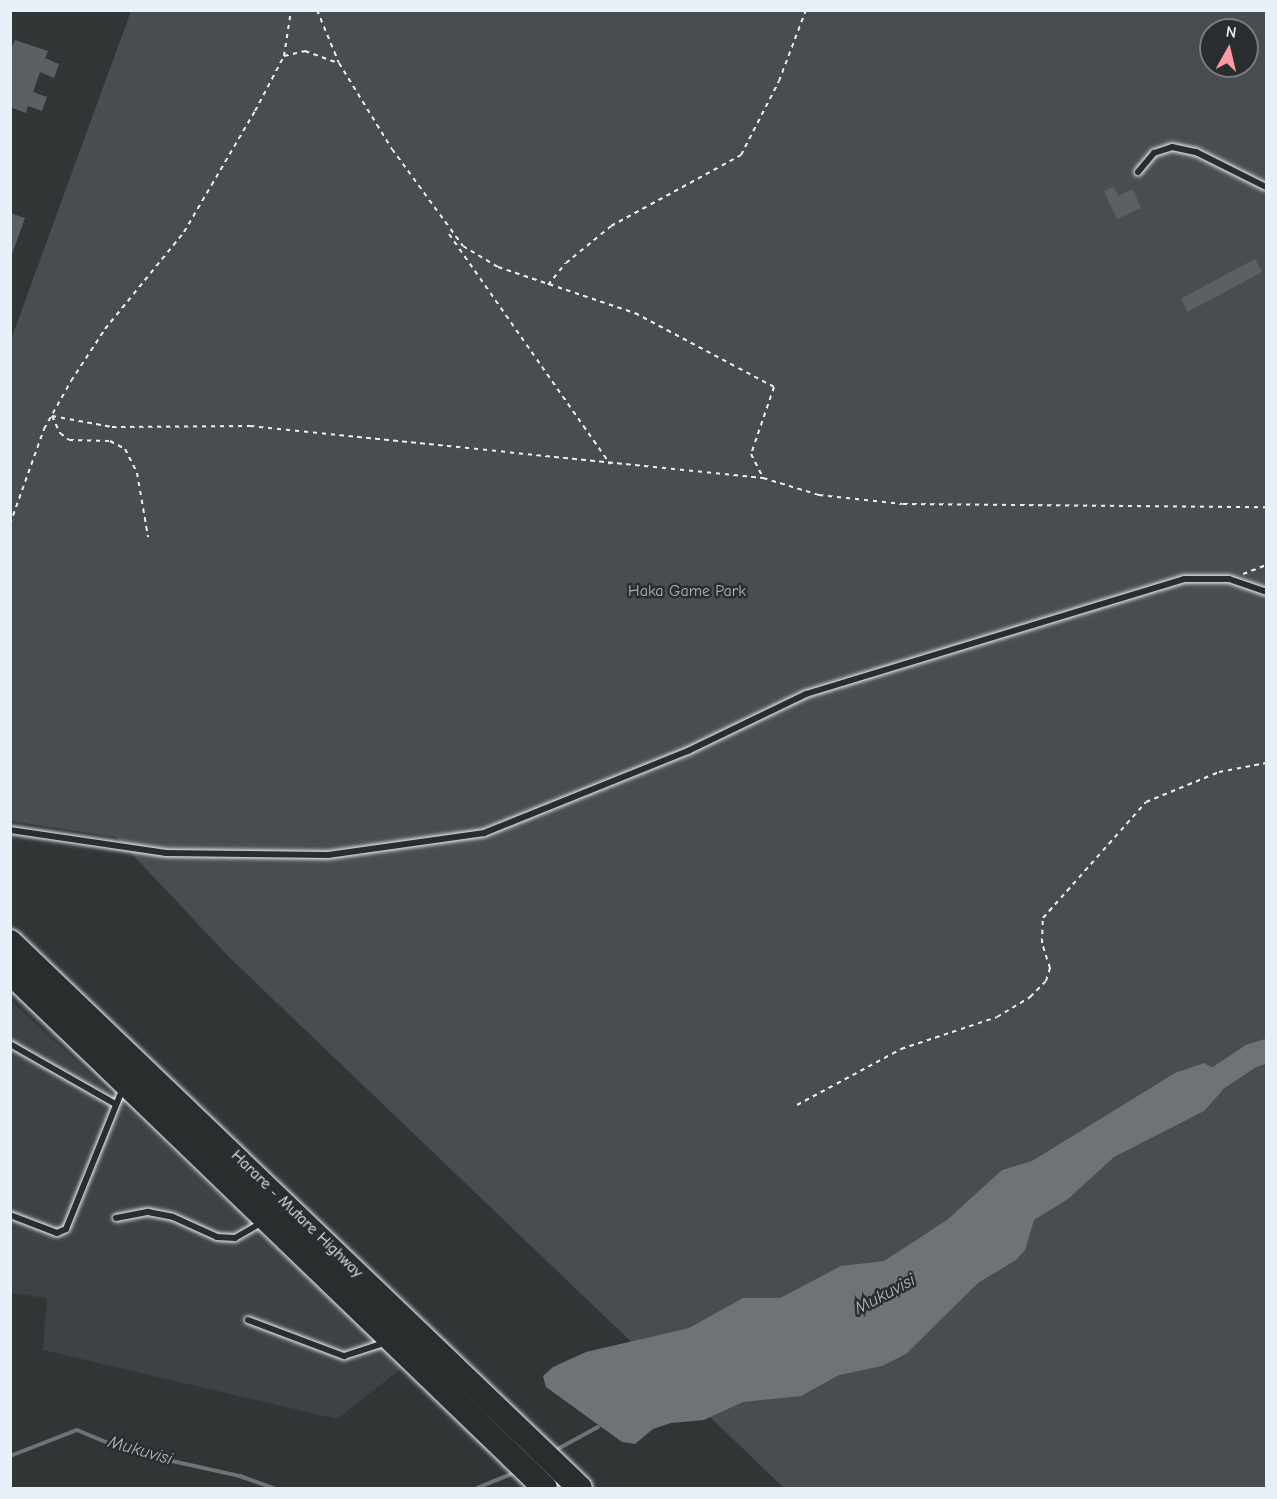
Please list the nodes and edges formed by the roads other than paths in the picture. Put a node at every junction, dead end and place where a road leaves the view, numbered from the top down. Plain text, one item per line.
1 (1138, 172) dead end
2 (1266, 188) edge
3 (1266, 591) edge
4 (10, 830) edge
5 (10, 942) edge
6 (10, 972) edge
7 (10, 1044) edge
8 (126, 1082) junction
9 (115, 1104) junction
10 (10, 1215) edge
11 (116, 1218) dead end
12 (267, 1219) junction
13 (248, 1320) dead end
14 (393, 1340) junction
15 (532, 1473) edge
16 (580, 1488) edge

1 - 2 lane
3 - 4 lane
5 - 16 highway, Harare - Mutare Highway
6 - 8 highway, Harare - Mutare Highway
7 - 9 lane
8 - 9 lane
8 - 12 highway, Harare - Mutare Highway
9 - 10 lane
11 - 12 lane
12 - 14 highway, Harare - Mutare Highway
13 - 14 lane
14 - 15 highway, Harare - Mutare Highway

